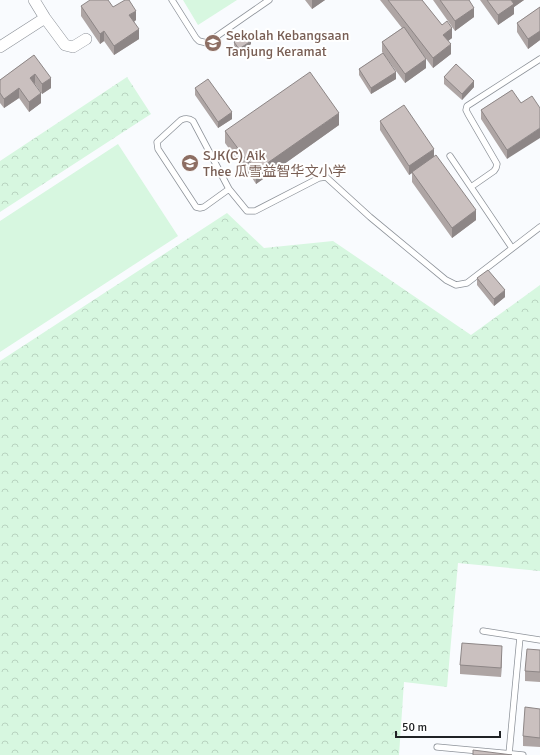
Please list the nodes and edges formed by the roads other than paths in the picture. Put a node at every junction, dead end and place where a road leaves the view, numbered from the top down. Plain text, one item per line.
1 (34, 0) edge
2 (172, 0) edge
3 (269, 0) edge
4 (45, 18) junction
5 (86, 39) dead end
6 (0, 47) edge
7 (540, 59) edge
8 (450, 156) dead end
9 (471, 187) junction
10 (229, 189) junction
11 (540, 226) edge
12 (512, 248) junction
13 (483, 631) dead end
14 (520, 637) junction
15 (540, 640) edge
16 (437, 747) dead end
17 (509, 754) junction
18 (524, 755) edge

1 - 4 street
2 - 3 lane
4 - 5 street
4 - 6 street
7 - 9 lane
8 - 9 lane
9 - 12 lane
10 - 10 lane
10 - 12 lane
11 - 12 lane
13 - 14 lane
14 - 15 lane
14 - 17 lane
16 - 17 lane
17 - 18 lane

